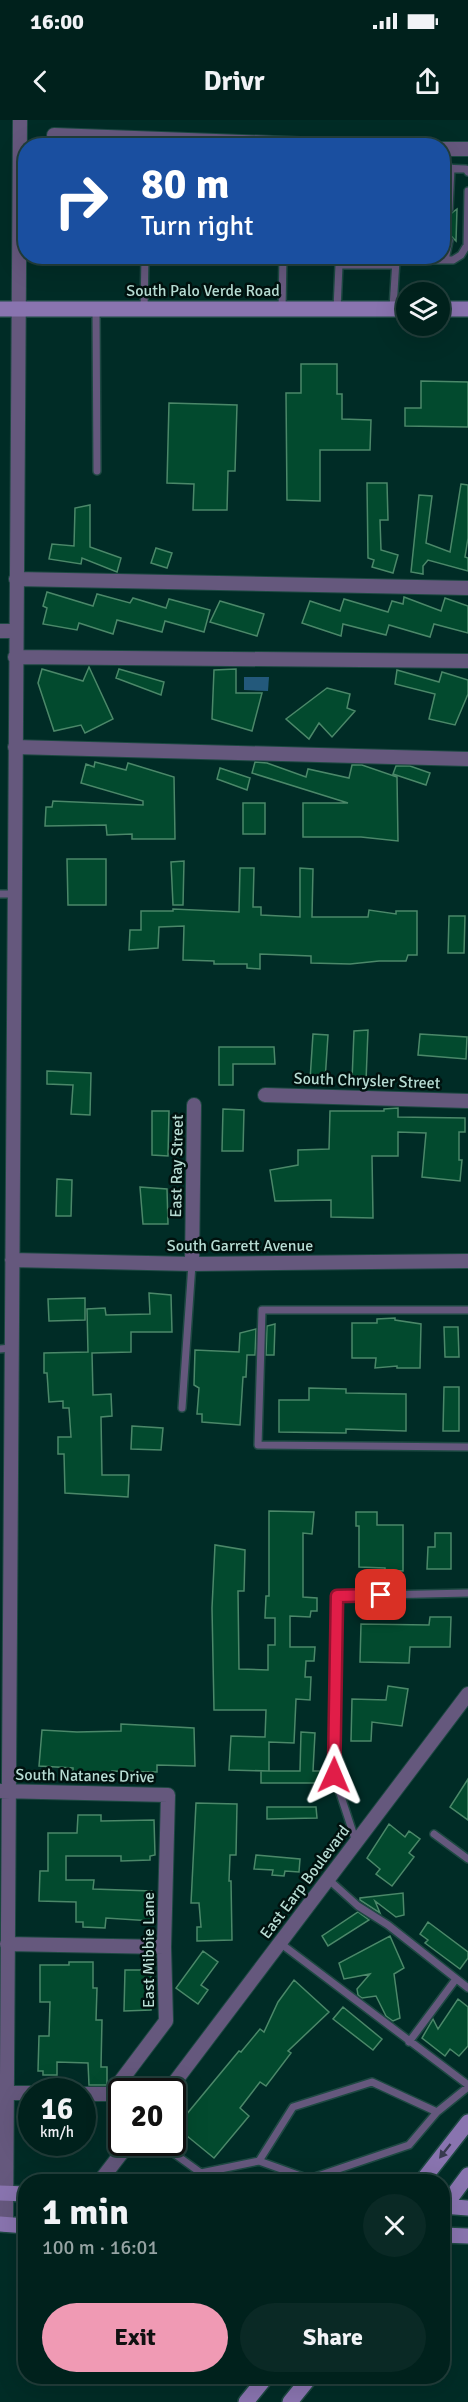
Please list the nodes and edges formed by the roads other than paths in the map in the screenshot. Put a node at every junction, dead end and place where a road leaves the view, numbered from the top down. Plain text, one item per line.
1 (20, 120) edge
2 (54, 135) dead end
3 (20, 138) edge
4 (136, 138) edge
5 (450, 148) edge
6 (468, 149) edge
7 (450, 168) edge
8 (468, 172) edge
9 (468, 191) edge
10 (450, 260) edge
11 (18, 264) edge
12 (145, 264) edge
13 (283, 264) edge
14 (339, 264) edge
15 (396, 264) edge
16 (398, 282) edge
17 (0, 309) edge
18 (18, 309) junction
19 (96, 309) junction
20 (144, 309) junction
21 (282, 309) junction
22 (337, 309) junction
23 (396, 309) edge
24 (450, 309) edge
25 (468, 309) edge
26 (97, 471) dead end
27 (16, 579) junction
28 (468, 588) edge
29 (0, 631) edge
30 (15, 631) junction
31 (15, 657) junction
32 (468, 661) edge
33 (15, 747) junction
34 (468, 759) edge
35 (7, 894) edge
36 (265, 1095) dead end
37 (468, 1101) edge
38 (194, 1105) dead end
39 (12, 1260) junction
40 (468, 1261) edge
41 (192, 1264) junction
42 (468, 1310) edge
43 (6, 1348) edge
44 (182, 1408) dead end
45 (5, 1443) edge
46 (468, 1447) edge
47 (468, 1593) edge
48 (468, 1694) edge
49 (4, 1791) edge
50 (168, 1795) joint
51 (434, 1834) dead end
52 (356, 1842) junction
53 (468, 1859) edge
54 (328, 1879) junction
55 (280, 1943) junction
56 (7, 1944) junction
57 (164, 1947) junction
58 (456, 1979) junction
59 (468, 1988) edge
60 (409, 2043) junction
61 (178, 2078) edge
62 (468, 2086) edge
63 (6, 2093) junction
64 (18, 2093) edge
65 (96, 2094) edge
66 (437, 2112) junction
67 (468, 2122) edge
68 (119, 2156) edge
69 (177, 2156) edge
70 (259, 2161) junction
71 (105, 2174) edge
72 (295, 2174) edge
73 (324, 2174) edge
74 (427, 2174) edge
75 (468, 2175) edge
76 (3, 2194) edge
77 (450, 2200) edge
78 (450, 2208) edge
79 (468, 2208) edge
80 (3, 2225) edge
81 (18, 2226) edge
82 (450, 2235) edge
83 (468, 2236) edge
84 (261, 2384) edge
85 (305, 2384) edge
86 (246, 2402) edge
87 (290, 2402) edge

1 - 3 street
2 - 4 street
5 - 6 street
7 - 8 lane
9 - 10 lane
11 - 18 street
12 - 20 lane
13 - 21 lane
14 - 22 lane
15 - 16 lane
17 - 18 main road, South Palo Verde Road
18 - 19 main road, South Palo Verde Road
18 - 27 street
19 - 20 main road, South Palo Verde Road
19 - 26 lane
20 - 21 main road, South Palo Verde Road
21 - 22 main road, South Palo Verde Road
22 - 23 main road, South Palo Verde Road
24 - 25 main road
27 - 28 street
27 - 30 street
29 - 30 street
30 - 31 street
31 - 32 street
31 - 33 street
33 - 34 street
33 - 35 street
35 - 39 street
36 - 37 street, South Chrysler Street
38 - 41 street, East Ray Street
39 - 41 street, South Garrett Avenue
39 - 43 street
40 - 41 street, South Garrett Avenue
41 - 44 lane
42 - 46 lane
43 - 45 street
45 - 49 street
47 - 52 lane
48 - 52 street, East Earp Boulevard
49 - 50 street, South Natanes Drive
49 - 56 street
50 - 57 street, East Mibbie Lane
51 - 53 lane
52 - 54 street, East Earp Boulevard
54 - 55 street, East Earp Boulevard
54 - 58 lane
55 - 60 lane
55 - 61 street, East Earp Boulevard
56 - 57 street
56 - 63 street
57 - 65 street, East Mibbie Lane
58 - 59 lane
58 - 60 lane
60 - 62 lane
62 - 66 lane
63 - 64 street
63 - 76 street
66 - 70 lane
66 - 73 lane
67 -> 74 main road
68 - 71 street
69 - 70 lane
70 - 72 lane
75 - 77 main road
76 - 80 street
78 - 79 main road
80 - 81 main road
82 - 83 main road
84 - 86 main road
85 - 87 main road

